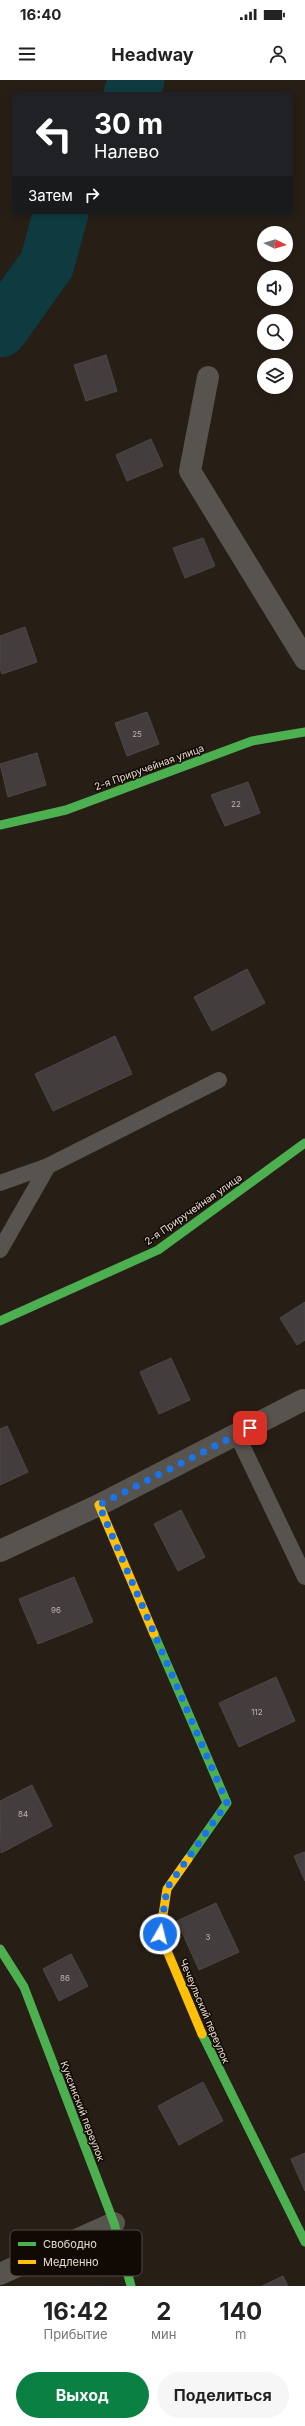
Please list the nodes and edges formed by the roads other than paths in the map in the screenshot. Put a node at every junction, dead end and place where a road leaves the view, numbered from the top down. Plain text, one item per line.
1 (208, 377) dead end
2 (305, 659) edge
3 (305, 732) edge
4 (0, 824) edge
5 (219, 1080) dead end
6 (305, 1143) edge
7 (48, 1166) junction
8 (0, 1183) edge
9 (0, 1250) edge
10 (0, 1321) edge
11 (304, 1400) edge
12 (237, 1435) junction
13 (99, 1505) junction
14 (0, 1551) edge
15 (305, 1577) edge
16 (0, 1950) edge
17 (114, 2223) junction
18 (98, 2230) edge
19 (116, 2230) edge
20 (305, 2242) edge
21 (10, 2270) edge
22 (0, 2274) edge
23 (128, 2276) edge
24 (131, 2286) edge

1 - 2 street
3 - 4 street, 2-я Приручейная улица
5 - 7 lane
6 - 10 street, 2-я Приручейная улица
7 - 8 lane
7 - 9 lane
11 - 12 street
12 - 13 street
12 - 15 lane
13 - 14 street
13 - 20 street, Чечеульский переулок
16 - 17 street, Куксинский переулок
17 - 18 street
17 - 19 street, Куксинский переулок
21 - 22 street
23 - 24 street, Куксинский переулок

